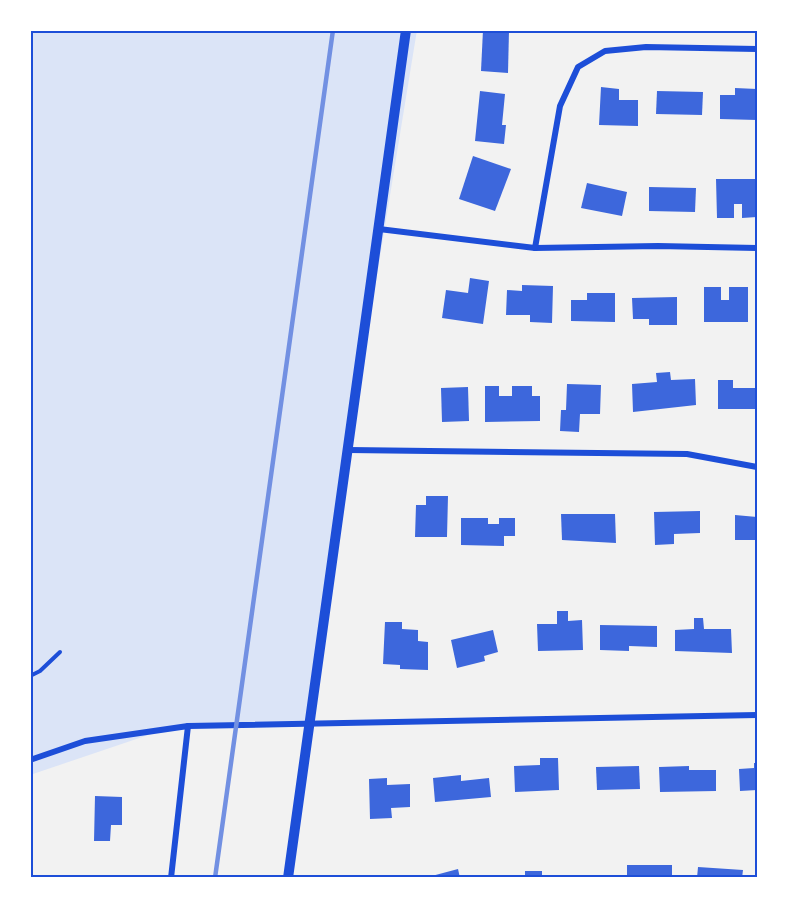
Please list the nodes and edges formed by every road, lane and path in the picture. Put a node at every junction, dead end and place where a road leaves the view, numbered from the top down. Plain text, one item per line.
1 (406, 30) edge
2 (757, 49) edge
3 (379, 229) junction
4 (535, 248) junction
5 (757, 248) edge
6 (349, 450) junction
7 (757, 466) edge
8 (60, 652) dead end
9 (30, 676) edge
10 (757, 715) edge
11 (312, 722) junction
12 (188, 726) junction
13 (30, 760) edge
14 (171, 878) edge
15 (288, 878) edge

1 - 3 main road
2 - 4 street
3 - 4 street
3 - 6 main road
4 - 5 street
6 - 7 street
6 - 11 main road
8 - 9 lane
10 - 11 street
11 - 12 street
11 - 15 main road
12 - 13 street
12 - 14 street

